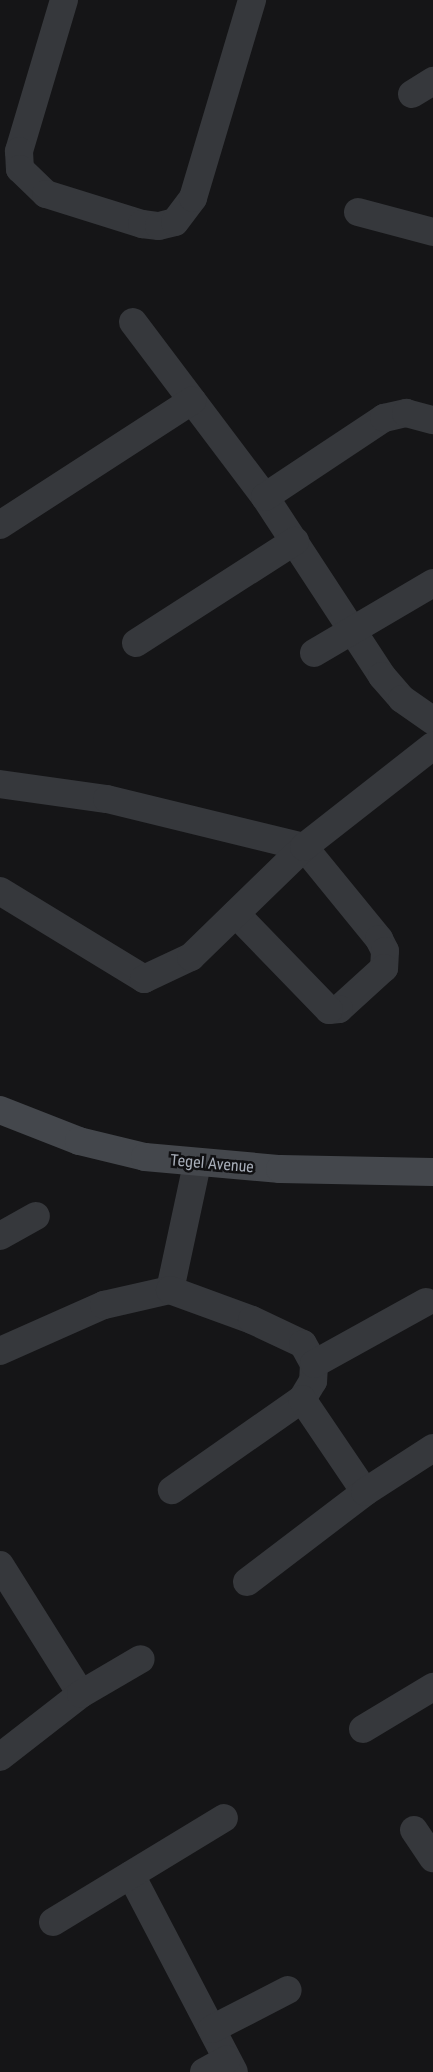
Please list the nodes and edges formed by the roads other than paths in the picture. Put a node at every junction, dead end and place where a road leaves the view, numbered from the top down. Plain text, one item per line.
1 (64, 0) edge
2 (252, 0) edge
3 (358, 212) dead end
4 (433, 232) edge
5 (133, 322) dead end
6 (192, 400) junction
7 (433, 420) edge
8 (265, 497) junction
9 (0, 525) edge
10 (295, 541) junction
11 (433, 583) edge
12 (354, 629) junction
13 (136, 643) dead end
14 (314, 653) dead end
15 (433, 721) edge
16 (433, 746) edge
17 (0, 784) edge
18 (304, 847) junction
19 (0, 891) edge
20 (236, 914) junction
21 (0, 1110) edge
22 (197, 1164) junction
23 (433, 1172) edge
24 (36, 1216) dead end
25 (0, 1236) edge
26 (170, 1290) junction
27 (426, 1302) dead end
28 (0, 1351) edge
29 (314, 1364) junction
30 (302, 1398) junction
31 (433, 1448) edge
32 (172, 1490) dead end
33 (365, 1492) junction
34 (0, 1565) edge
35 (247, 1582) dead end
36 (141, 1660) dead end
37 (433, 1687) edge
38 (81, 1694) junction
39 (363, 1729) dead end
40 (0, 1757) edge
41 (224, 1818) dead end
42 (414, 1830) dead end
43 (433, 1858) edge
44 (131, 1875) junction
45 (53, 1922) dead end
46 (288, 1990) dead end
47 (212, 2029) junction
48 (221, 2068) edge

1 - 2 street
3 - 4 street
5 - 6 street
6 - 8 street
6 - 9 street
7 - 8 street
8 - 10 street
10 - 12 street
10 - 13 street
11 - 12 street
12 - 14 street
12 - 15 street
16 - 18 street
17 - 18 street
18 - 20 street
18 - 20 street
19 - 20 street
21 - 22 street, Tegel Avenue
22 - 23 street, Tegel Avenue
22 - 26 street
24 - 25 street
26 - 28 street
26 - 29 street
27 - 29 street
29 - 30 street
30 - 32 street
30 - 33 street
31 - 33 street
33 - 35 street
34 - 38 street
36 - 38 street
37 - 39 street
38 - 40 street
41 - 44 street
42 - 43 street
44 - 45 street
44 - 47 street
46 - 47 street
47 - 48 street

